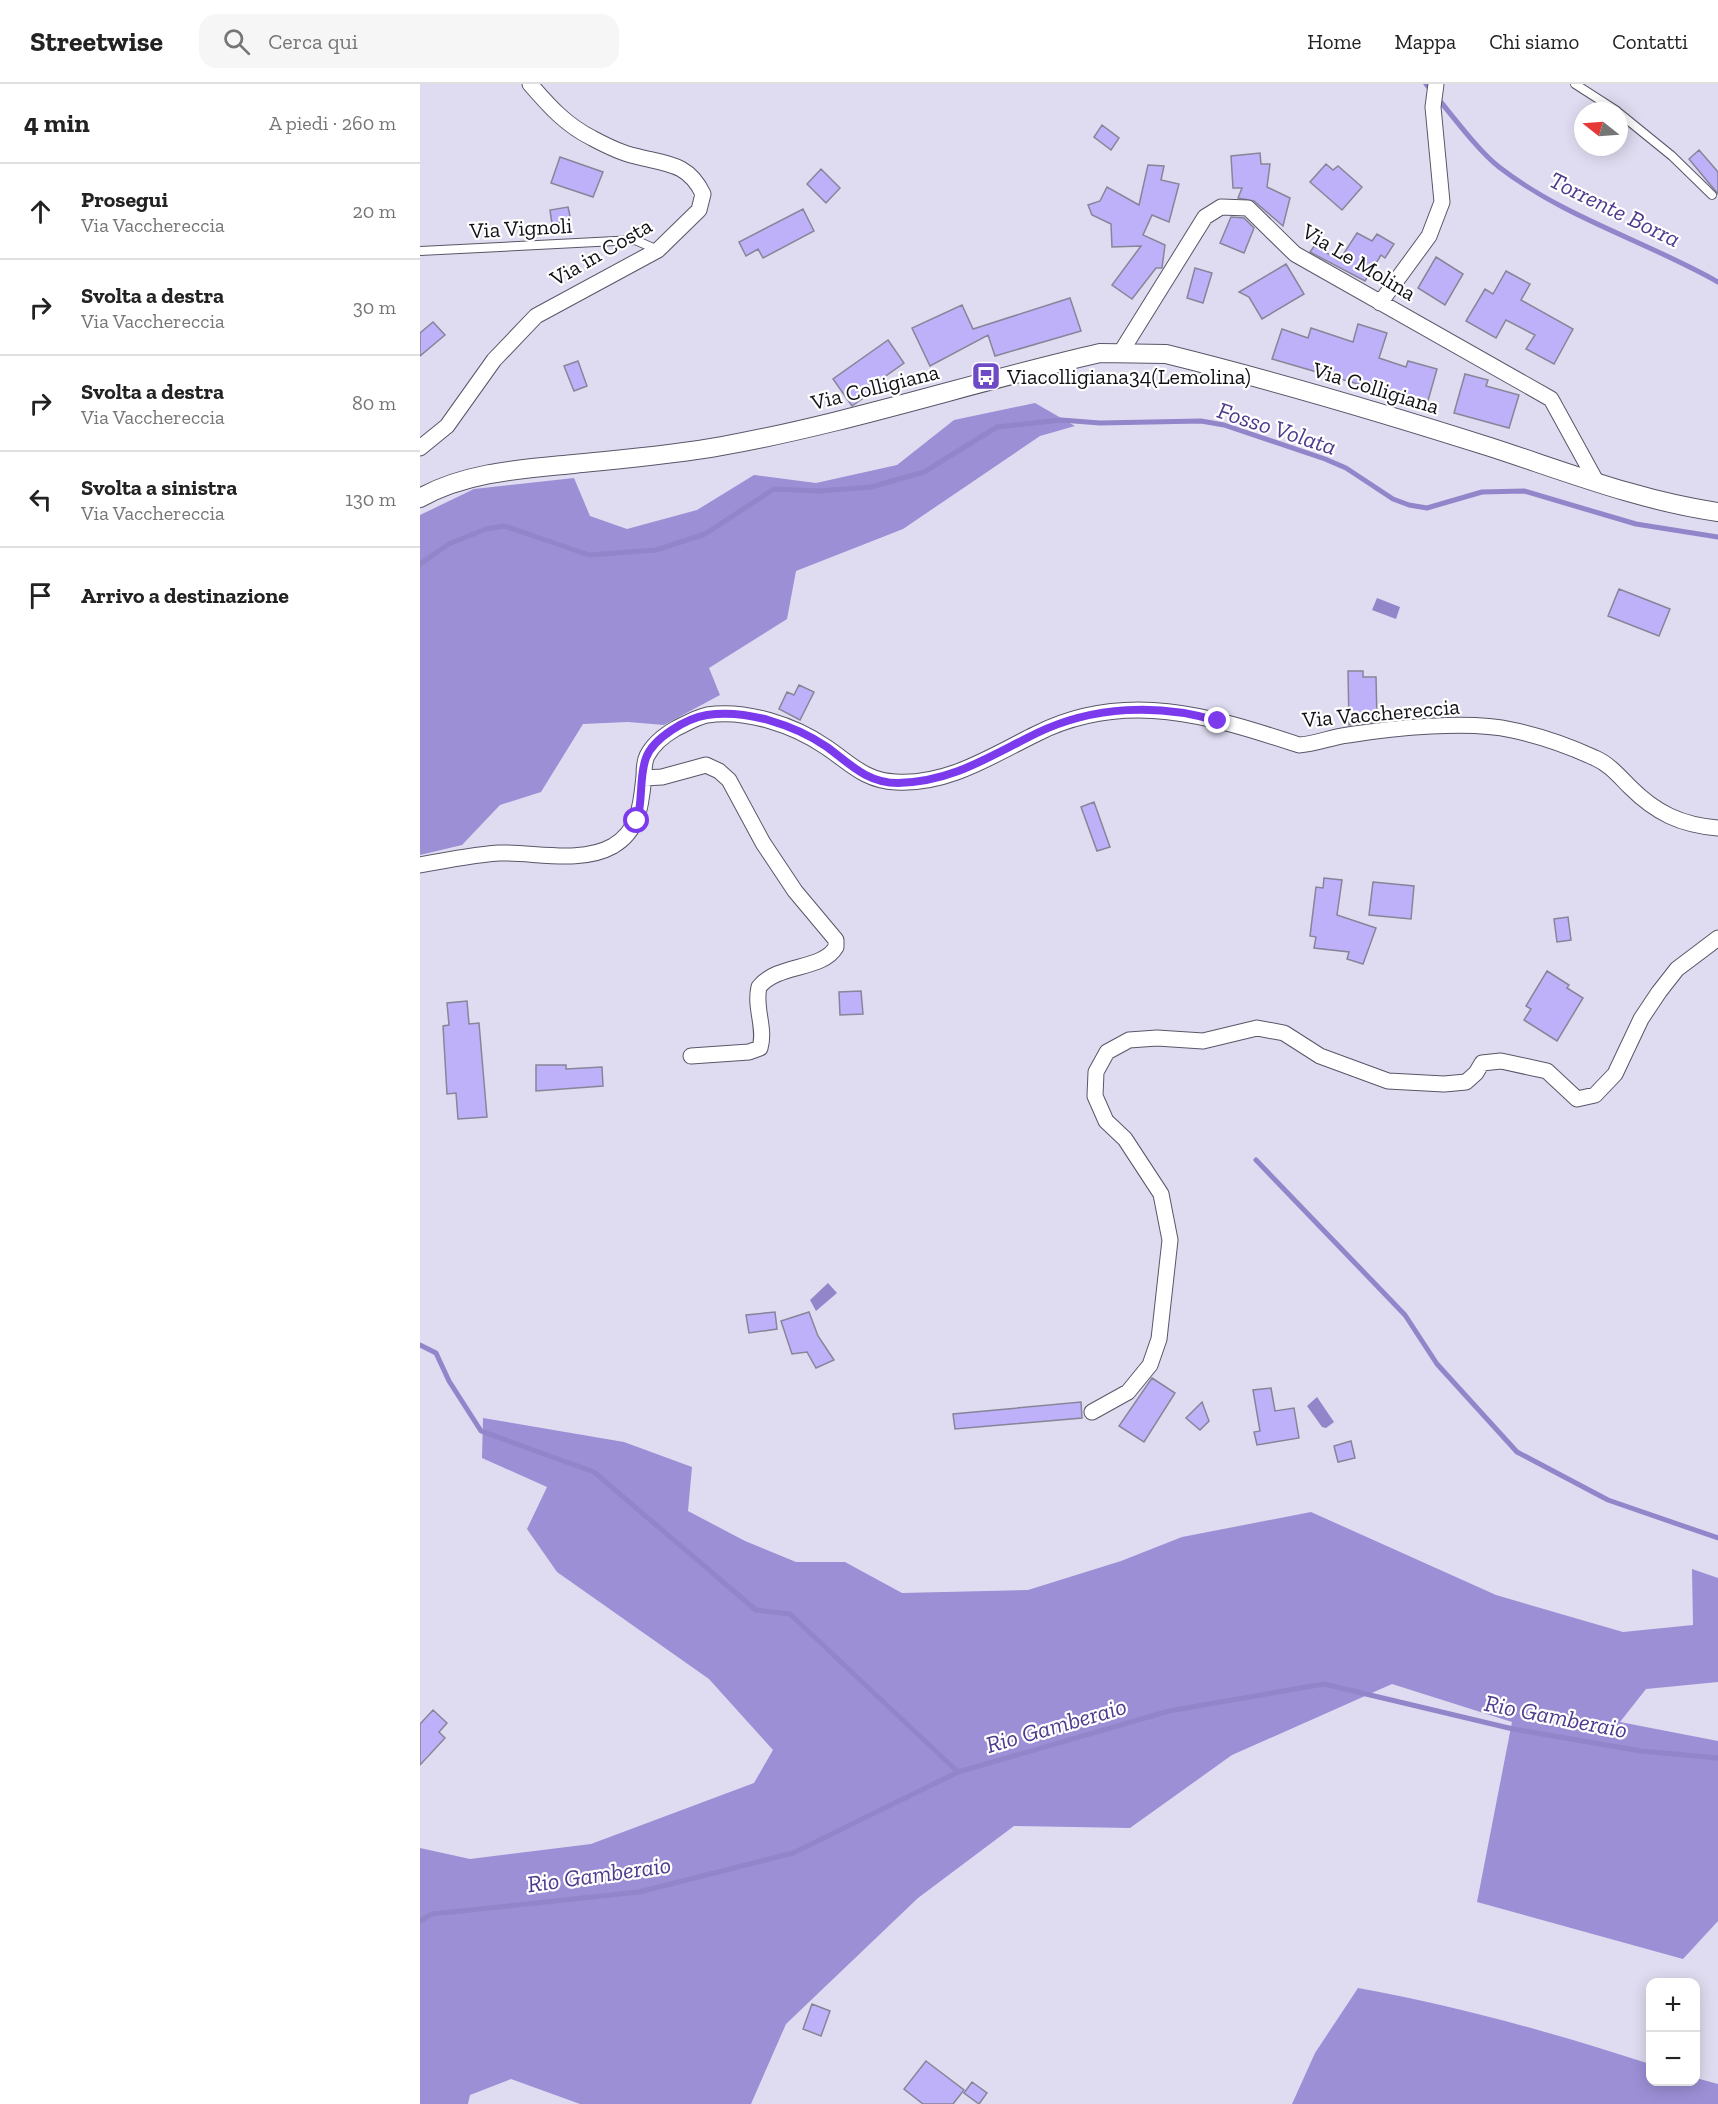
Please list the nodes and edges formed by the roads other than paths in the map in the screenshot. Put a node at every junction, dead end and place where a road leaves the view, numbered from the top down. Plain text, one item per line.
1 (530, 84) edge
2 (1436, 84) edge
3 (1575, 84) edge
4 (1603, 102) edge
5 (1628, 120) edge
6 (1712, 195) dead end
7 (657, 249) junction
8 (420, 251) edge
9 (1380, 303) junction
10 (1121, 351) junction
11 (420, 448) edge
12 (1596, 481) junction
13 (420, 498) edge
14 (1718, 512) edge
15 (644, 778) junction
16 (1718, 828) edge
17 (420, 865) edge
18 (1718, 938) edge
19 (691, 1056) dead end
20 (1092, 1412) dead end

1 - 7 street, Via in Costa
2 - 9 street
3 - 4 lane
5 - 6 lane
7 - 8 lane, Via Vignoli
7 - 11 street, Via in Costa
9 - 10 street, Via Le Molina
9 - 12 street, Via Le Molina
10 - 12 street, Via Colligiana
10 - 13 street, Via Colligiana
12 - 14 street, Via Colligiana
15 - 16 street, Via Vacchereccia
15 - 17 street, Via Vacchereccia
15 - 19 street
18 - 20 street

